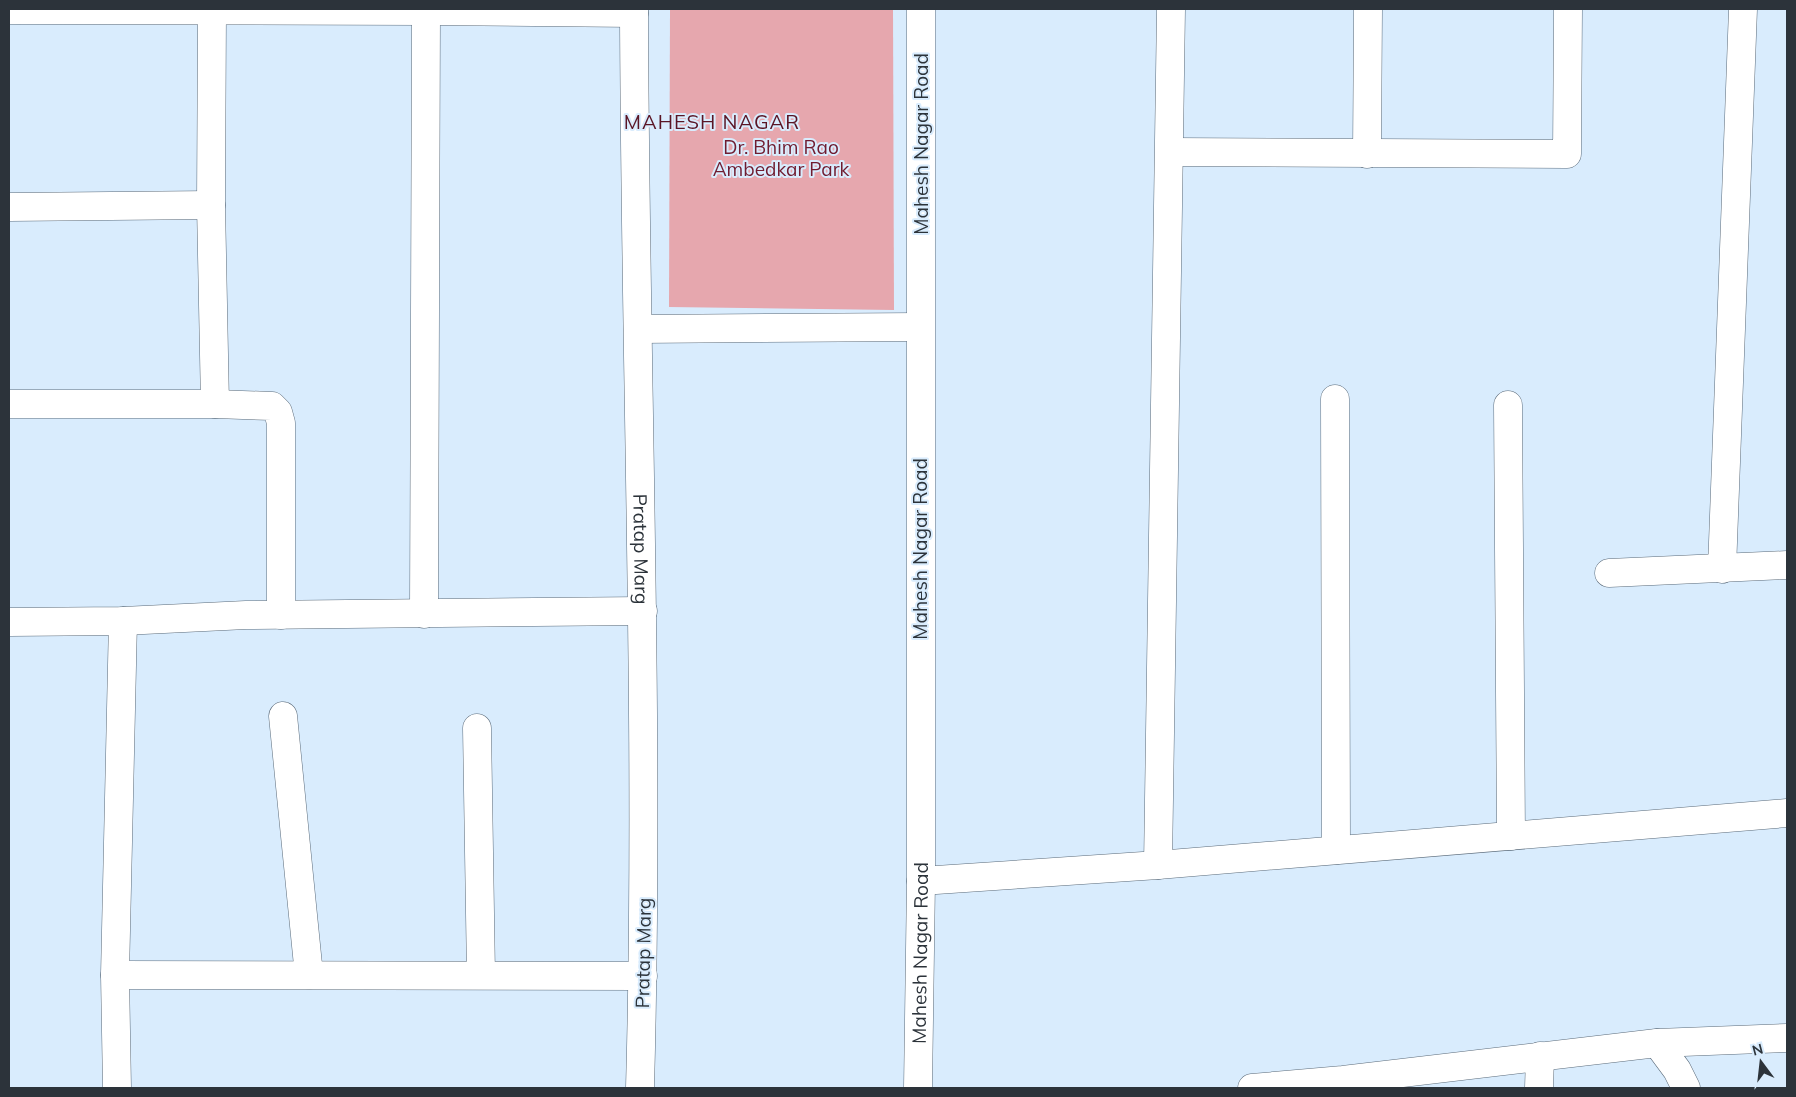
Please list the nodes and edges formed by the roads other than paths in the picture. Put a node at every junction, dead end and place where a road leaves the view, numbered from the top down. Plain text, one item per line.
1 (921, 9) edge
2 (1171, 9) edge
3 (1368, 9) edge
4 (1568, 9) edge
5 (1743, 9) edge
6 (9, 10) edge
7 (212, 10) junction
8 (426, 10) junction
9 (634, 11) edge
10 (1170, 152) junction
11 (1367, 154) junction
12 (212, 205) junction
13 (9, 206) edge
14 (920, 327) junction
15 (638, 329) junction
16 (1335, 399) dead end
17 (9, 404) edge
18 (215, 404) junction
19 (1508, 405) dead end
20 (1787, 565) edge
21 (1722, 569) junction
22 (1608, 574) dead end
23 (643, 611) junction
24 (424, 614) junction
25 (281, 615) junction
26 (123, 621) junction
27 (9, 622) edge
28 (283, 716) dead end
29 (477, 728) dead end
30 (1787, 813) edge
31 (1511, 836) junction
32 (1336, 850) junction
33 (1158, 865) junction
34 (921, 881) junction
35 (115, 975) junction
36 (309, 975) junction
37 (481, 975) junction
38 (643, 976) junction
39 (1787, 1038) edge
40 (1657, 1043) junction
41 (1540, 1056) junction
42 (1343, 1084) edge
43 (117, 1088) edge
44 (640, 1088) edge
45 (918, 1088) edge
46 (1252, 1088) edge
47 (1539, 1088) edge
48 (1686, 1088) edge

1 - 14 street, Mahesh Nagar Road
2 - 10 street
3 - 11 street
4 - 11 street
5 - 21 street
6 - 7 street
7 - 8 street
7 - 12 street
8 - 9 street
8 - 24 street
9 - 15 street, Pratap Marg
10 - 11 street
10 - 33 street
12 - 13 street
12 - 18 street
14 - 15 street
14 - 34 street, Mahesh Nagar Road
15 - 23 street, Pratap Marg
16 - 32 street
17 - 18 street
18 - 25 street
19 - 31 street
20 - 21 street
21 - 22 street
23 - 24 street
23 - 38 street, Pratap Marg
24 - 25 street
25 - 26 street
26 - 27 street
26 - 35 street
28 - 36 street
29 - 37 street
30 - 31 street
31 - 32 street
32 - 33 street
33 - 34 street
34 - 45 street, Mahesh Nagar Road
35 - 36 street
35 - 43 street
36 - 37 street
37 - 38 street
38 - 44 street, Pratap Marg
39 - 40 street
40 - 41 street
40 - 48 street
41 - 42 street
41 - 47 street
42 - 46 street

